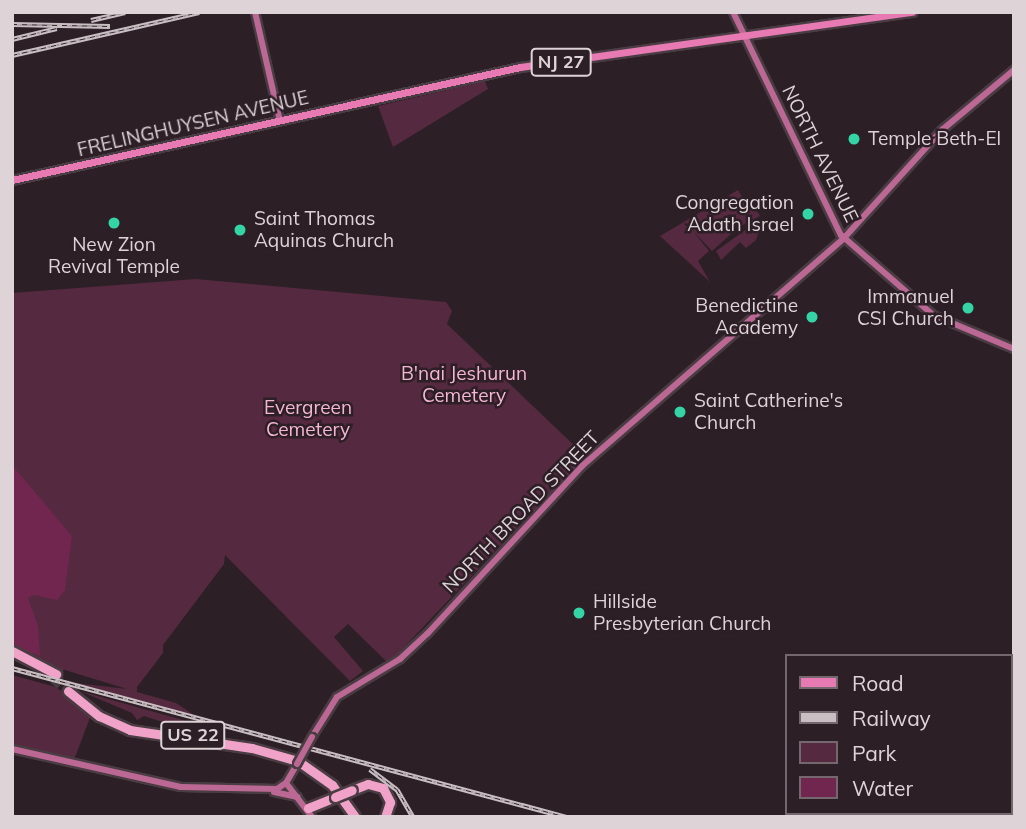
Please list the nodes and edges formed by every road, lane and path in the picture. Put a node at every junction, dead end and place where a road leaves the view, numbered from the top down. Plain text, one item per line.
1 (255, 12) edge
2 (733, 12) edge
3 (912, 12) edge
4 (744, 36) junction
5 (1014, 70) edge
6 (280, 121) junction
7 (12, 180) edge
8 (844, 238) junction
9 (1014, 349) edge
10 (12, 653) edge
11 (43, 670) tunnel mouth
12 (55, 674) tunnel mouth
13 (12, 749) edge
14 (286, 783) junction
15 (265, 789) junction
16 (308, 808) edge
17 (360, 817) edge
18 (385, 817) edge

1 - 6 main road
2 - 4 main road, NORTH AVENUE
3 - 4 main road, NJ 27
4 - 6 main road, FRELINGHUYSEN AVENUE / NJ 27
4 - 8 main road, NORTH AVENUE
5 - 8 main road, NORTH BROAD STREET
6 - 7 main road, FRELINGHUYSEN AVENUE / NJ 27
8 - 9 main road, NORTH AVENUE
8 - 14 main road, NORTH BROAD STREET, bridge
10 - 11 highway
10 - 12 highway
13 - 15 main road
14 - 15 main road
14 - 16 main road
15 - 16 main road
16 - 18 highway, bridge
17 - 17 highway, US 22

